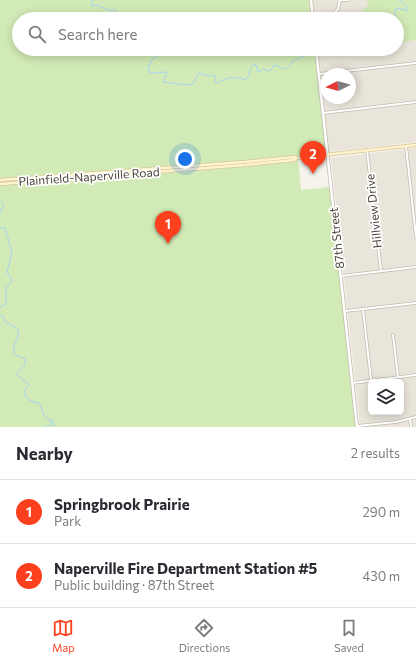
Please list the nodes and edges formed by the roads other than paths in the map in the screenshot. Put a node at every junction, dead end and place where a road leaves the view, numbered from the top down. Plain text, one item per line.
1 (311, 0) edge
2 (340, 0) edge
3 (348, 0) edge
4 (312, 12) edge
5 (335, 12) dead end
6 (317, 56) edge
7 (416, 63) edge
8 (319, 74) junction
9 (416, 102) edge
10 (323, 113) junction
11 (416, 145) edge
12 (406, 146) junction
13 (367, 150) junction
14 (328, 155) junction
15 (296, 158) junction
16 (0, 180) edge
17 (0, 184) edge
18 (416, 237) edge
19 (416, 267) edge
20 (381, 271) junction
21 (341, 276) junction
22 (416, 303) edge
23 (363, 309) junction
24 (345, 311) junction
25 (393, 335) dead end
26 (416, 375) edge
27 (398, 377) junction
28 (371, 379) edge
29 (380, 379) edge
30 (368, 380) edge
31 (352, 383) junction
32 (416, 417) edge
33 (410, 419) junction
34 (357, 426) edge
35 (411, 427) edge

1 - 4 street
2 - 3 street
2 - 5 street
6 - 8 street, 87th Street
7 - 8 street
8 - 10 street, 87th Street
9 - 10 street
10 - 14 street, 87th Street
11 - 12 main road, Plainfield-Naperville Road
12 - 13 main road, Plainfield-Naperville Road
12 - 18 street
13 - 14 main road, Plainfield-Naperville Road
13 - 20 street, Hillview Drive
14 - 15 main road, Plainfield-Naperville Road
14 - 21 street, 87th Street
15 - 16 main road, Plainfield-Naperville Road
15 - 17 main road, Plainfield-Naperville Road
19 - 20 street
20 - 21 street
21 - 24 street, 87th Street
22 - 23 street
23 - 24 street
23 - 28 street
24 - 31 street, 87th Street
25 - 27 street
26 - 27 street
27 - 29 street
30 - 31 street
31 - 34 street, 87th Street
32 - 33 street
33 - 34 street
33 - 35 street

